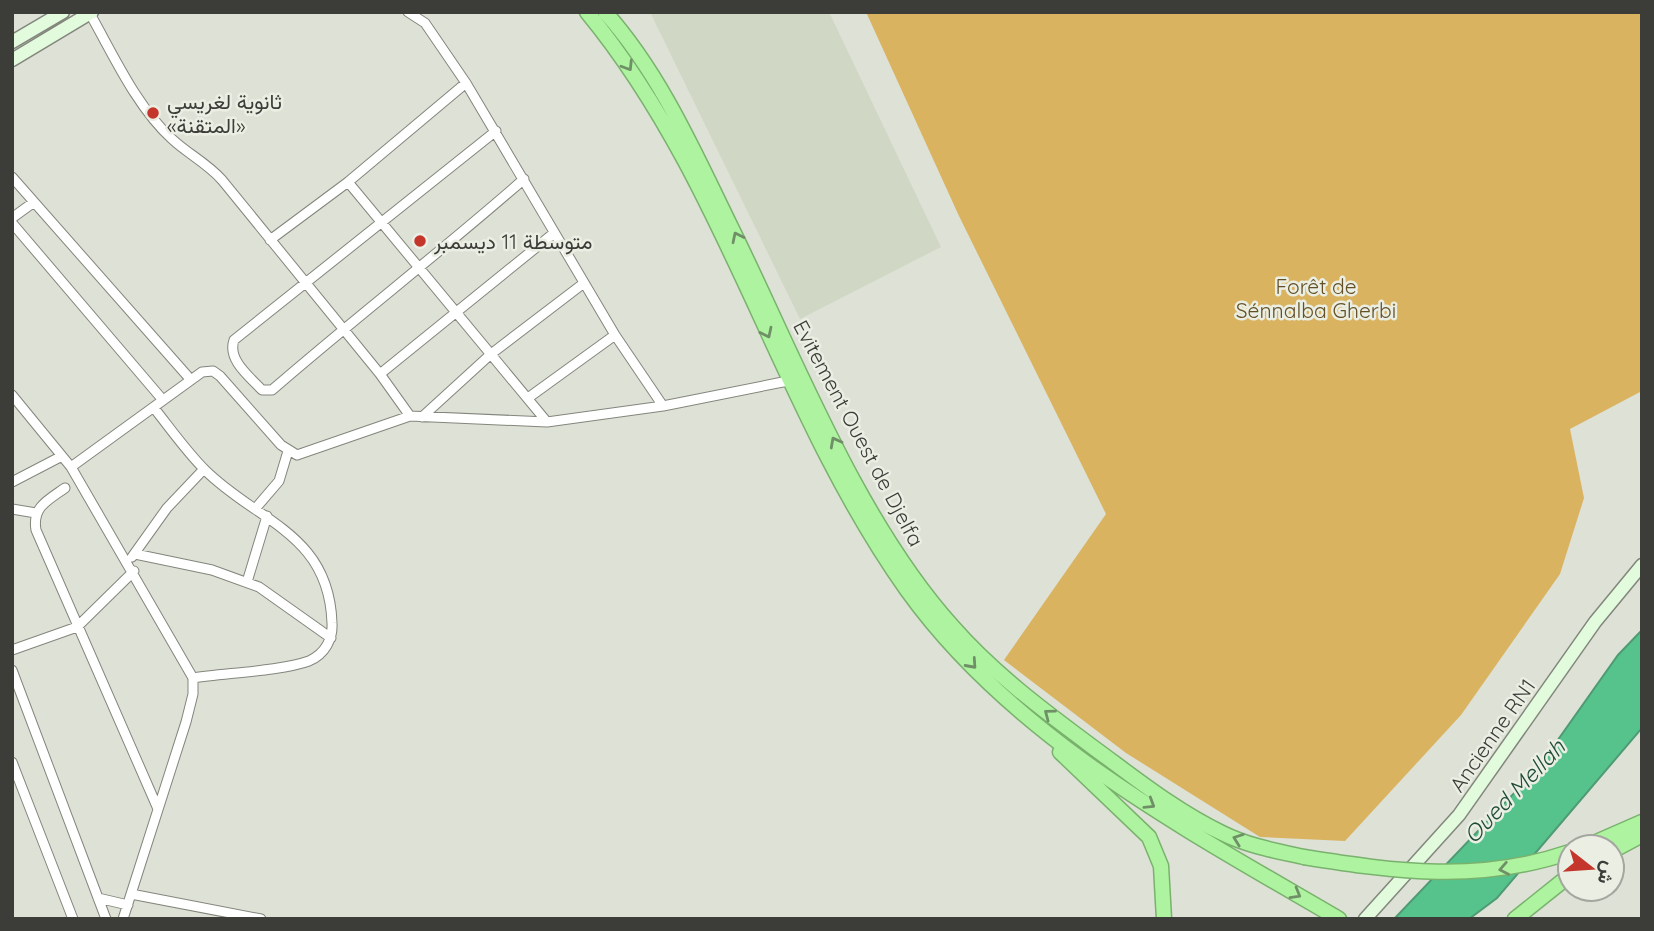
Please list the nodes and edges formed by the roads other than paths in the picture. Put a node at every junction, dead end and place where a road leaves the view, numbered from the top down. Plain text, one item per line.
1 (63, 12) edge
2 (408, 12) edge
3 (587, 12) edge
4 (605, 12) edge
5 (90, 13) edge
6 (70, 25) junction
7 (12, 42) edge
8 (12, 60) edge
9 (466, 83) junction
10 (495, 131) junction
11 (12, 177) edge
12 (524, 179) junction
13 (348, 182) junction
14 (34, 202) junction
15 (12, 221) edge
16 (381, 223) junction
17 (554, 233) junction
18 (270, 240) junction
19 (420, 270) junction
20 (305, 283) junction
21 (584, 283) junction
22 (455, 312) junction
23 (343, 329) junction
24 (615, 335) junction
25 (491, 354) junction
26 (380, 374) junction
27 (798, 379) junction
28 (191, 380) junction
29 (12, 395) edge
30 (527, 398) junction
31 (162, 400) junction
32 (663, 406) junction
33 (154, 408) junction
34 (410, 416) junction
35 (422, 417) junction
36 (547, 422) junction
37 (289, 451) junction
38 (62, 456) junction
39 (71, 467) junction
40 (204, 469) junction
41 (12, 482) edge
42 (65, 488) dead end
43 (12, 509) edge
44 (255, 509) junction
45 (36, 513) junction
46 (267, 516) junction
47 (135, 554) junction
48 (1642, 565) edge
49 (131, 567) junction
50 (247, 582) junction
51 (77, 627) junction
52 (331, 638) junction
53 (12, 650) edge
54 (12, 670) edge
55 (193, 678) junction
56 (989, 683) junction
57 (12, 762) edge
58 (159, 809) junction
59 (1642, 822) edge
60 (1617, 833) edge
61 (1642, 835) edge
62 (1626, 844) edge
63 (1556, 856) edge
64 (1556, 886) edge
65 (131, 894) junction
66 (98, 898) junction
67 (128, 905) junction
68 (73, 919) edge
69 (106, 919) edge
70 (123, 919) edge
71 (261, 919) edge
72 (1164, 919) edge
73 (1339, 919) edge
74 (1365, 919) edge
75 (1515, 919) edge

1 - 6 main road
1 - 7 main road
2 - 9 street
3 -> 27 highway, Evitement Ouest de Djelfa
27 -> 4 highway, Evitement Ouest de Djelfa
5 - 6 main road
5 - 18 street
6 - 8 main road
9 - 10 street
9 - 13 street
10 - 12 street
10 - 16 street
11 - 14 street
12 - 17 street
12 - 19 street
13 - 16 street
13 - 18 street
14 - 15 street
14 - 28 street
15 - 31 street
16 - 19 street
16 - 20 street
17 - 21 street
17 - 22 street
18 - 20 street
19 - 22 street
19 - 23 street
20 - 23 street
20 - 23 street
21 - 24 street
21 - 25 street
22 - 25 street
22 - 26 street
23 - 26 street
24 - 30 street
24 - 32 street
25 - 30 street
25 - 35 street
26 - 34 street
27 - 32 street
27 -> 56 highway
63 -> 27 highway, Evitement Ouest de Djelfa, bridge
28 - 31 street
28 - 37 street
29 - 38 street
30 - 36 street
31 - 33 street
32 - 36 street
33 - 39 street
33 - 40 street
34 - 35 street
34 - 37 street
35 - 36 street
37 - 44 street
38 - 39 street
38 - 41 street
39 - 49 street
40 - 44 street
40 - 47 street
42 - 45 street
43 - 45 street
44 - 46 street
45 - 51 street
46 - 50 street
46 - 52 street
47 - 49 street
47 - 50 street
48 - 74 main road, Ancienne RN1
49 - 51 street
49 - 55 street
50 - 52 street
51 - 53 street
51 - 58 street
52 - 55 street
54 - 66 street
55 - 58 street
56 - 72 highway
56 -> 73 highway
57 - 68 street
58 - 65 street
59 - 60 highway
61 - 62 highway
64 - 75 highway
65 - 67 street
65 - 71 street
66 - 67 street
66 - 69 street
67 - 70 street

